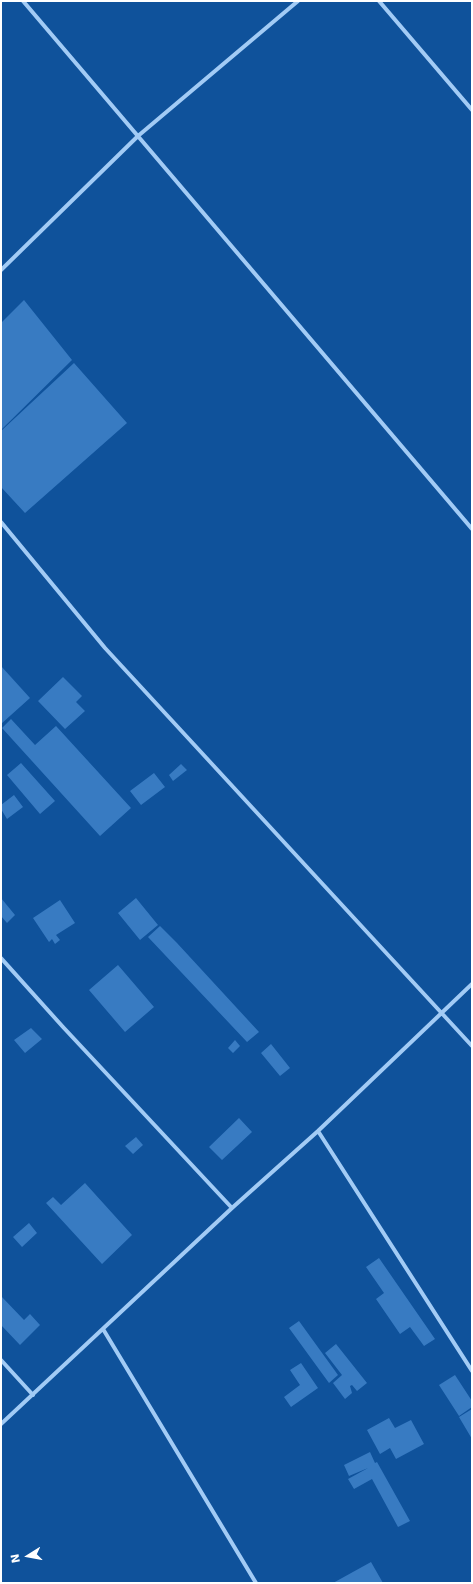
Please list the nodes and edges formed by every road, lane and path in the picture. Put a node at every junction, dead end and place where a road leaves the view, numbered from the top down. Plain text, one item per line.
1 (23, 1) edge
2 (298, 1) edge
3 (379, 1) edge
4 (472, 110) edge
5 (138, 136) junction
6 (1, 270) edge
7 (1, 522) edge
8 (472, 529) edge
9 (1, 958) edge
10 (472, 984) edge
11 (441, 1012) junction
12 (472, 1046) edge
13 (318, 1131) junction
14 (232, 1208) junction
15 (103, 1329) junction
16 (1, 1360) edge
17 (472, 1371) edge
18 (33, 1395) junction
19 (1, 1424) edge
20 (256, 1583) edge

1 - 5 street
2 - 5 street
3 - 4 street
5 - 6 street
5 - 8 street
7 - 11 street
9 - 14 street
10 - 11 street
11 - 12 street
11 - 13 street
13 - 14 street
13 - 17 street
14 - 15 street
15 - 18 street
15 - 20 street
16 - 18 street
18 - 19 street

